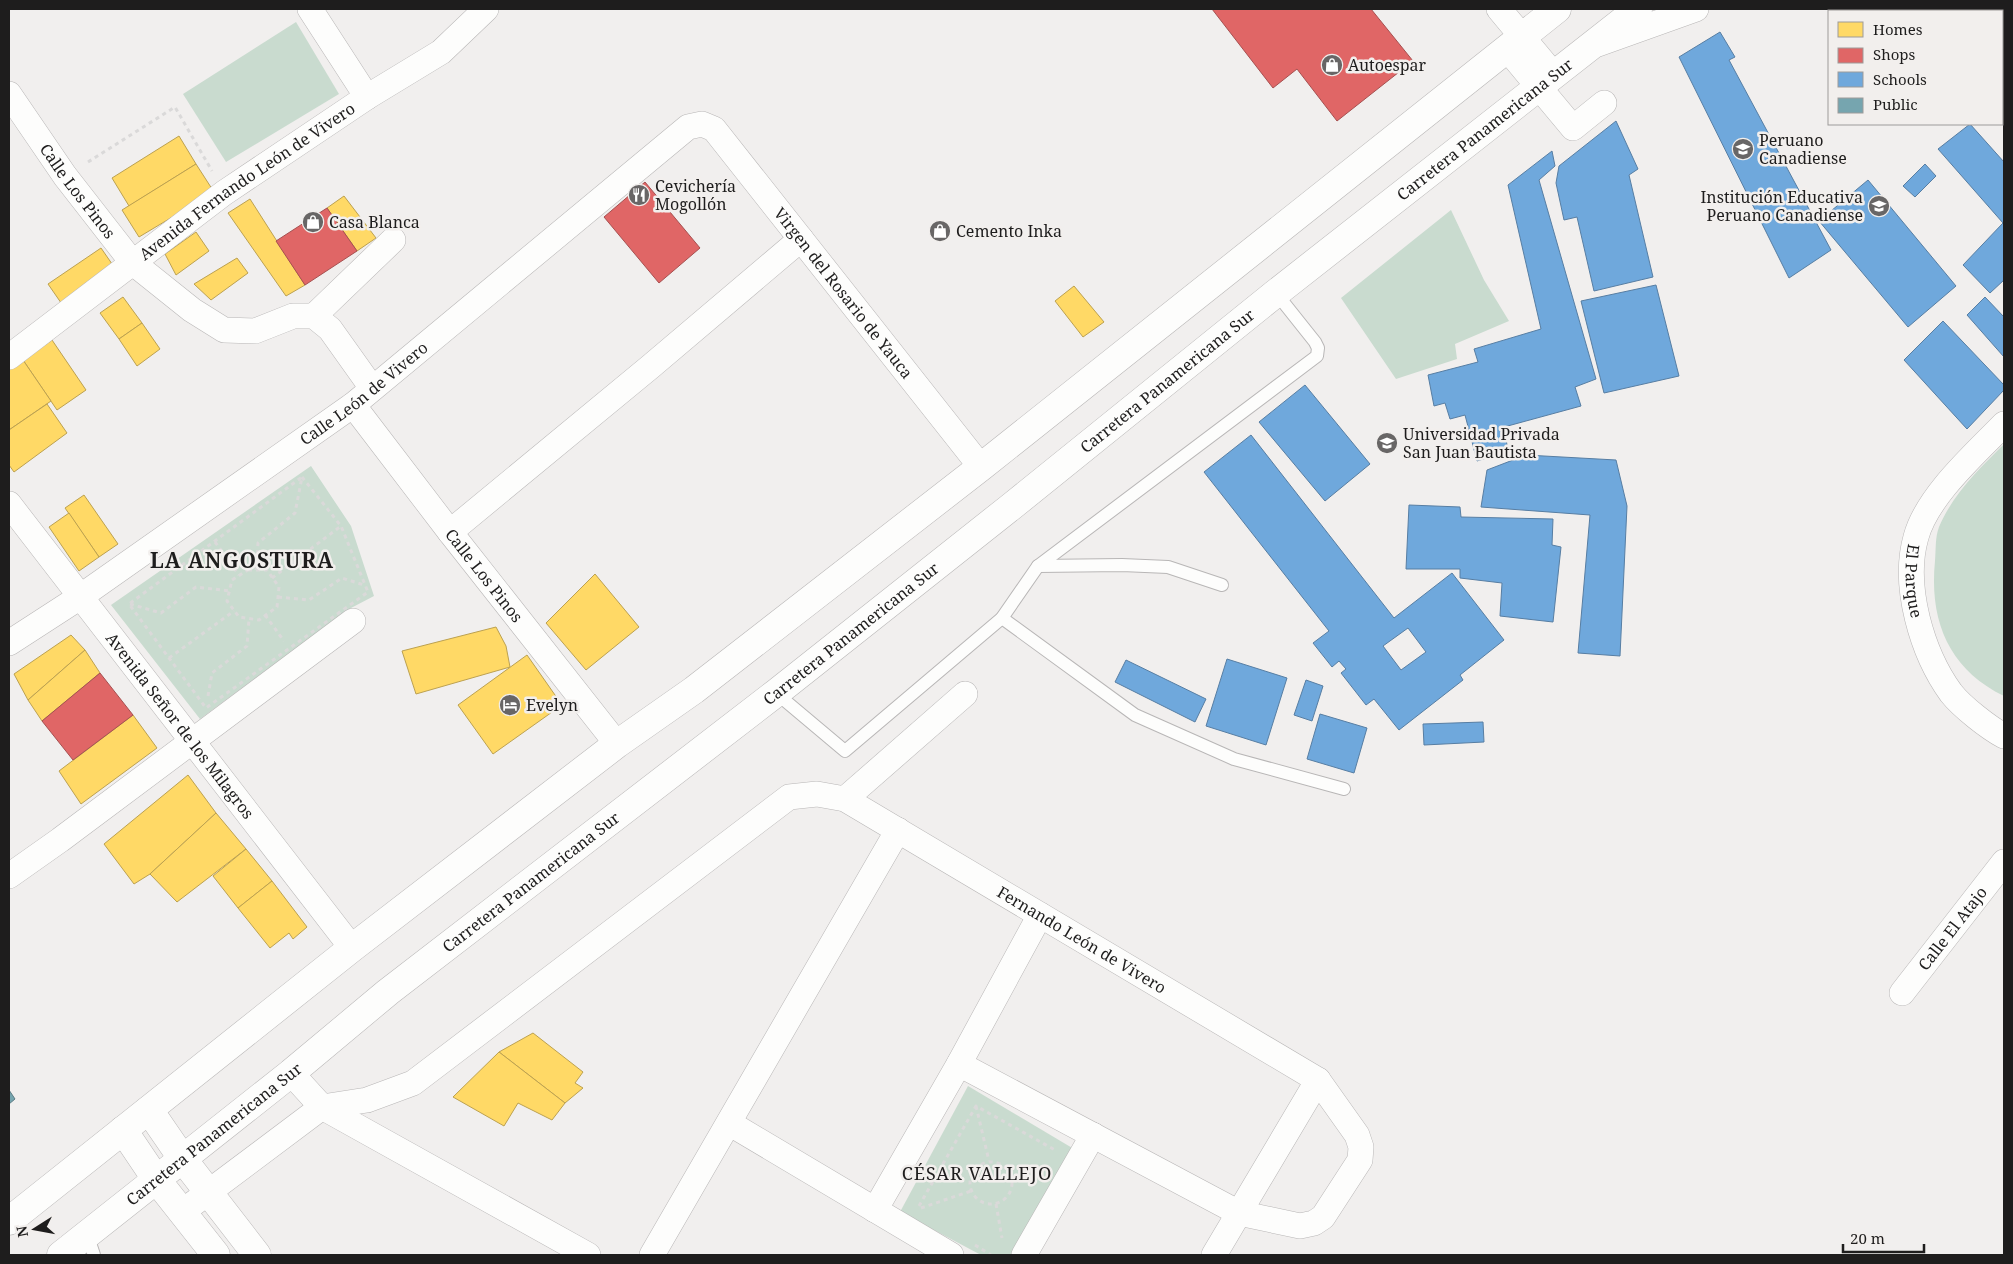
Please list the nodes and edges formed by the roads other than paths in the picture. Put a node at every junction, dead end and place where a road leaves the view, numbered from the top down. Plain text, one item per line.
1 (310, 9) edge
2 (486, 9) edge
3 (1499, 9) edge
4 (1558, 9) edge
5 (1638, 9) edge
6 (1696, 9) edge
7 (1515, 44) junction
8 (1588, 48) junction
9 (1547, 81) junction
10 (9, 94) edge
11 (367, 97) junction
12 (1604, 103) dead end
13 (702, 124) joint
14 (800, 239) junction
15 (393, 240) dead end
16 (132, 262) junction
17 (1276, 292) junction
18 (314, 316) junction
19 (9, 357) edge
20 (372, 388) junction
21 (352, 405) junction
22 (2004, 424) edge
23 (981, 467) junction
24 (9, 504) edge
25 (450, 532) junction
26 (1038, 566) junction
27 (1222, 585) dead end
28 (80, 597) junction
29 (1002, 618) junction
30 (353, 620) dead end
31 (9, 643) edge
32 (776, 693) junction
33 (965, 694) dead end
34 (2004, 736) edge
35 (191, 740) junction
36 (617, 744) junction
37 (1344, 789) dead end
38 (845, 798) junction
39 (898, 830) junction
40 (2004, 862) edge
41 (9, 876) edge
42 (1040, 915) junction
43 (352, 948) junction
44 (1902, 993) dead end
45 (959, 1064) junction
46 (290, 1073) junction
47 (1318, 1080) junction
48 (322, 1107) junction
49 (149, 1110) junction
50 (729, 1123) junction
51 (123, 1130) junction
52 (1093, 1135) junction
53 (182, 1158) junction
54 (156, 1179) junction
55 (208, 1192) junction
56 (875, 1210) junction
57 (182, 1212) junction
58 (1239, 1213) junction
59 (9, 1221) edge
60 (91, 1245) edge
61 (1014, 1251) edge
62 (61, 1255) edge
63 (216, 1255) edge
64 (256, 1255) edge
65 (588, 1255) edge
66 (652, 1255) edge
67 (951, 1255) edge
68 (1214, 1255) edge

1 - 11 street
2 - 11 street, Avenida Fernando León de Vivero
3 - 7 street
4 - 7 main road
5 - 8 main road, Carretera Panamericana Sur
6 - 8 street
7 - 9 street
7 - 23 main road
8 - 9 main road, Carretera Panamericana Sur
9 - 12 street
9 - 17 main road, Carretera Panamericana Sur
10 - 16 street, Calle Los Pinos
11 - 16 street, Avenida Fernando León de Vivero
13 - 14 street, Virgen del Rosario de Yauca
13 - 20 street, Calle León de Vivero
14 - 23 street, Virgen del Rosario de Yauca
14 - 25 street
15 - 18 street
16 - 18 street, Calle Los Pinos
16 - 19 street, Avenida Fernando León de Vivero
17 - 26 lane
17 - 32 main road, Carretera Panamericana Sur
18 - 20 street
20 - 21 street, Calle León de Vivero
21 - 25 street, Calle Los Pinos
21 - 28 street, Calle León de Vivero
22 - 34 street, El Parque
23 - 36 main road
24 - 28 street, Avenida Señor de los Milagros
25 - 36 street, Calle Los Pinos
26 - 27 lane
26 - 29 lane
28 - 31 street, Calle León de Vivero
28 - 35 street, Avenida Señor de los Milagros
29 - 32 lane
29 - 37 lane
30 - 35 street
32 - 46 main road, Carretera Panamericana Sur
33 - 38 street
35 - 41 street
35 - 43 street, Avenida Señor de los Milagros
36 - 43 main road
38 - 39 street, Fernando León de Vivero
38 - 48 street
39 - 42 street, Fernando León de Vivero
39 - 50 street
40 - 44 street, Calle El Atajo
42 - 45 street
42 - 47 street, Fernando León de Vivero
43 - 49 main road
45 - 52 street
45 - 56 street
46 - 48 street
46 - 53 main road, Carretera Panamericana Sur
47 - 58 street
47 - 58 street
48 - 55 street
48 - 65 street
49 - 51 main road
49 - 53 main road
50 - 56 street
50 - 66 street
51 - 54 main road
51 - 59 main road
52 - 58 street
52 - 61 street
53 - 54 main road, Carretera Panamericana Sur
53 - 55 main road
54 - 57 main road
54 - 60 main road, Carretera Panamericana Sur
55 - 57 street
55 - 64 main road
56 - 67 street
57 - 63 main road
58 - 68 street
60 - 62 main road, Carretera Panamericana Sur

